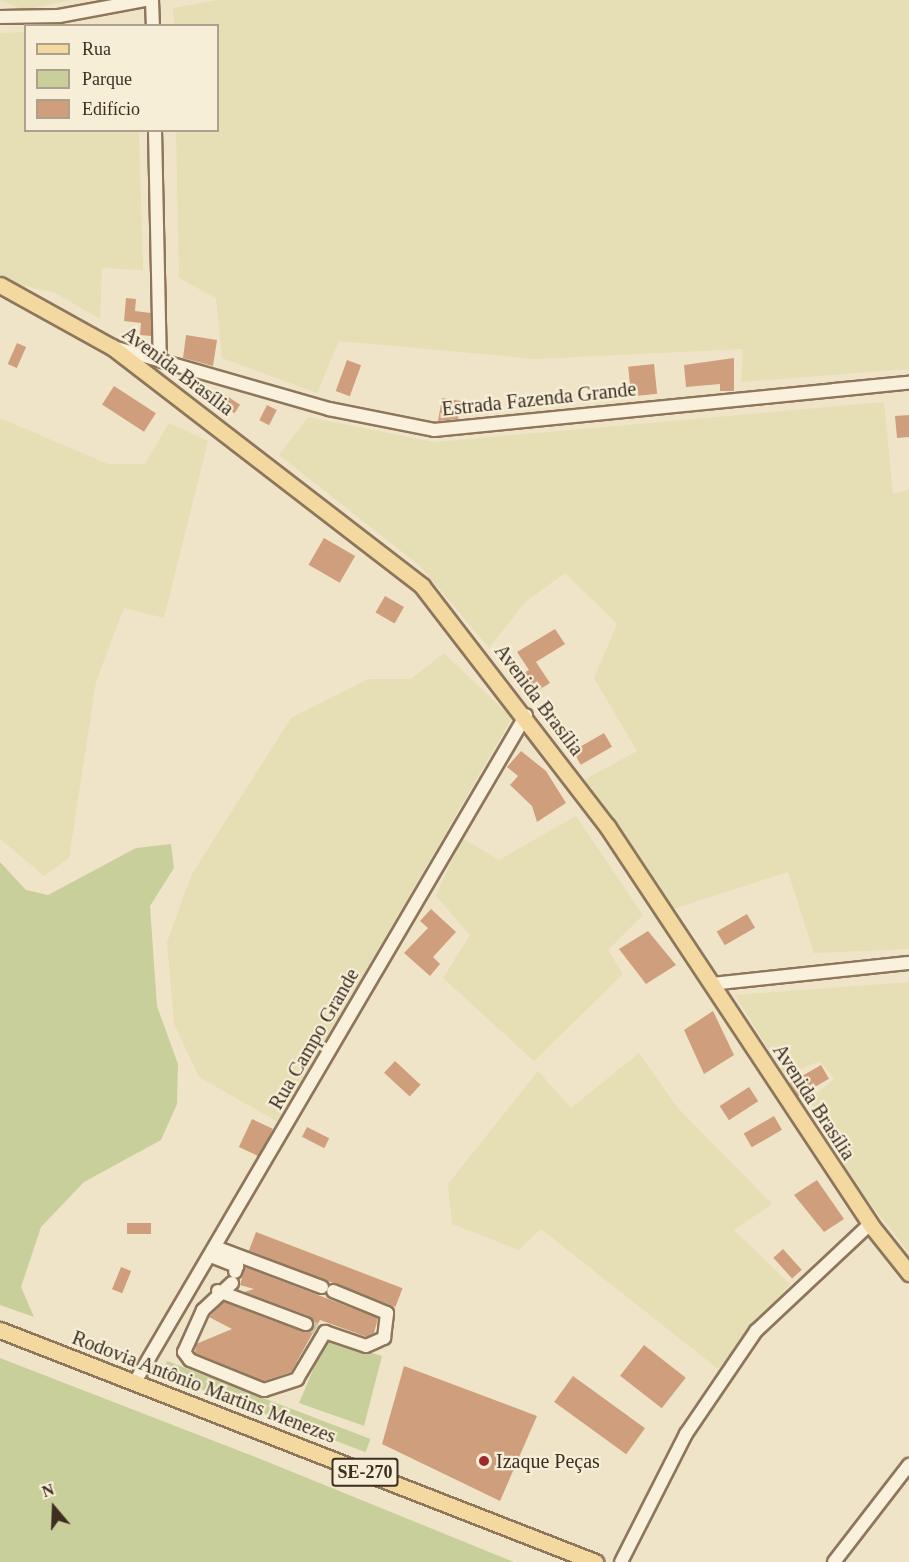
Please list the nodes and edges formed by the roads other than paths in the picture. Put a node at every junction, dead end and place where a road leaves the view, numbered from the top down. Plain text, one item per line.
1 (145, 0) edge
2 (152, 0) edge
3 (0, 17) edge
4 (153, 24) edge
5 (155, 132) edge
6 (0, 285) edge
7 (112, 347) junction
8 (160, 360) junction
9 (909, 383) edge
10 (526, 715) junction
11 (909, 963) edge
12 (711, 984) junction
13 (870, 1224) junction
14 (215, 1252) junction
15 (909, 1273) edge
16 (218, 1291) junction
17 (316, 1328) junction
18 (0, 1330) edge
19 (135, 1382) junction
20 (909, 1465) edge
21 (595, 1562) edge
22 (621, 1562) edge
23 (834, 1562) edge

1 - 3 street
2 - 4 street
5 - 8 street
6 - 7 main road, Avenida Brasília
7 - 8 street, Estrada Fazenda Grande
7 - 10 main road, Avenida Brasília
8 - 9 street, Estrada Fazenda Grande
10 - 12 main road, Avenida Brasília
10 - 14 street, Rua Campo Grande
11 - 12 street
12 - 13 main road, Avenida Brasília
13 - 15 main road, Avenida Brasília
13 - 22 street
14 - 16 street
14 - 17 street
14 - 19 street, Rua Campo Grande
16 - 17 street
16 - 17 street
18 - 19 main road, Rodovia Antônio Martins Menezes / SE-270
19 - 21 main road, Rodovia Antônio Martins Menezes / SE-270
20 - 23 street

